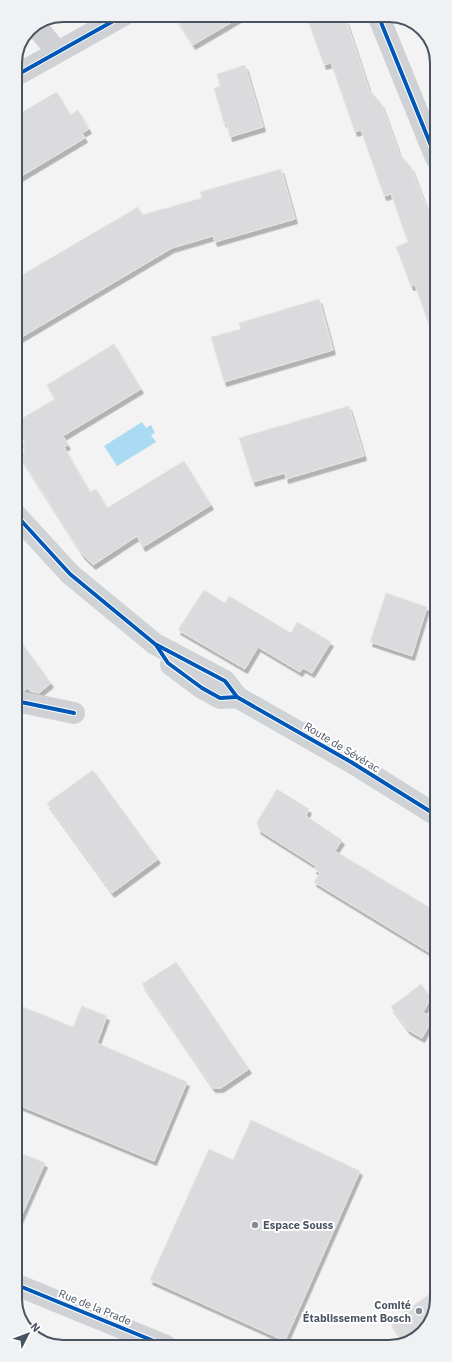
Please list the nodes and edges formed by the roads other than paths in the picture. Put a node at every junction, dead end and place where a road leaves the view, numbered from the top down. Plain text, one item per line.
1 (111, 22) edge
2 (381, 22) edge
3 (39, 30) edge
4 (57, 52) junction
5 (22, 72) edge
6 (430, 143) edge
7 (22, 522) edge
8 (22, 702) edge
9 (74, 713) dead end
10 (430, 811) edge
11 (22, 1288) edge
12 (151, 1340) edge

1 - 4 street
2 - 6 street
3 - 4 street
4 - 5 street
7 - 10 main road, Route de Sévérac
8 - 9 street
11 - 12 street, Rue de la Prade

